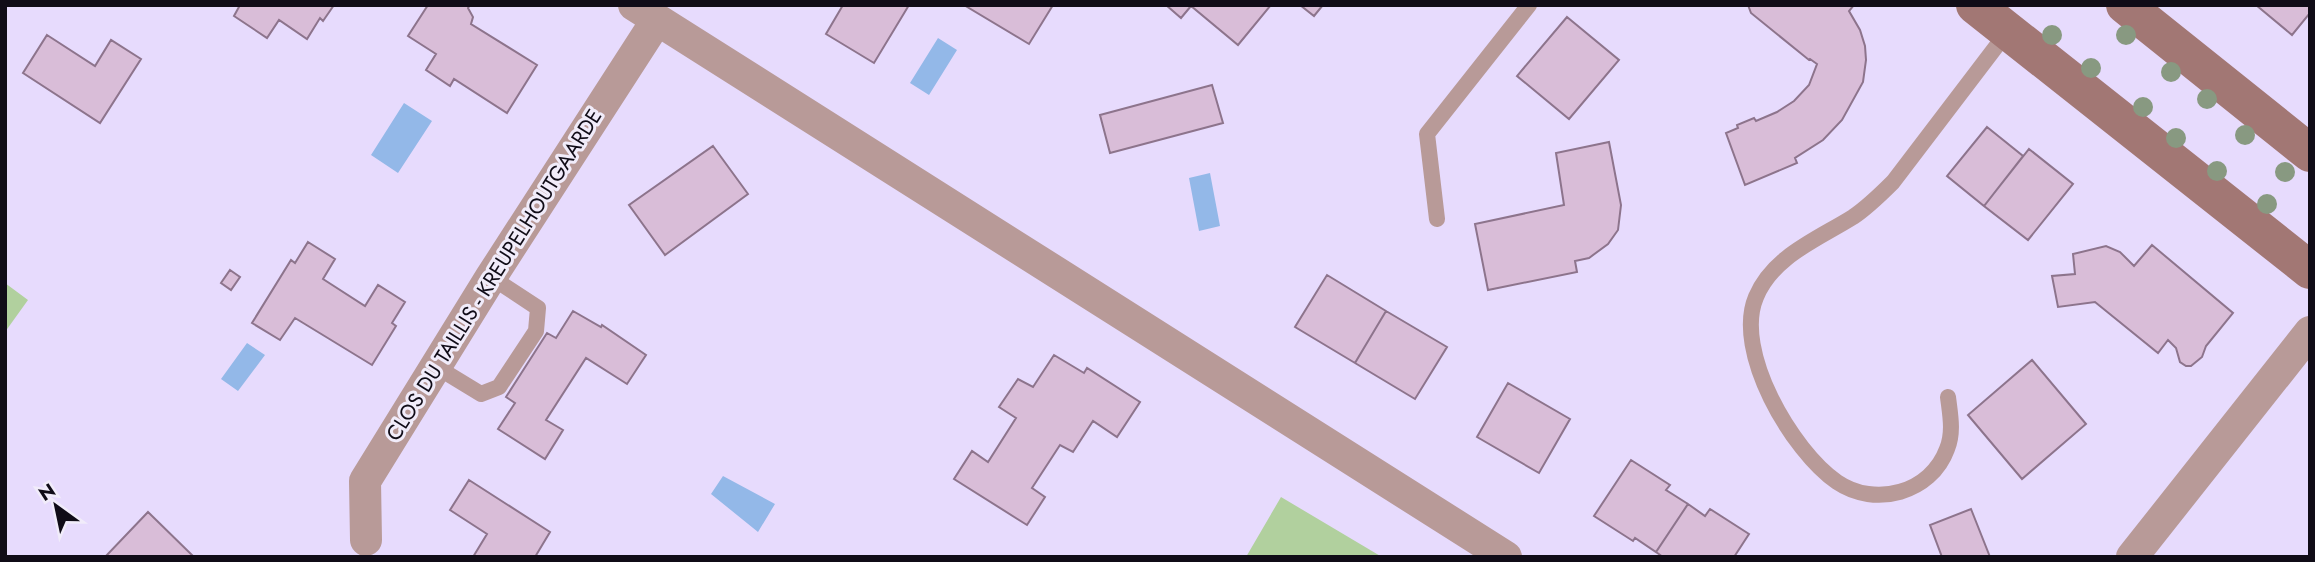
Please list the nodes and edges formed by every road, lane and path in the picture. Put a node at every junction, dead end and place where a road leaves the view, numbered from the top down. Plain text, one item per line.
1 (1529, 5) edge
2 (1975, 5) edge
3 (2125, 5) edge
4 (646, 13) edge
5 (2008, 31) junction
6 (2310, 153) edge
7 (1437, 219) dead end
8 (2310, 270) edge
9 (491, 277) junction
10 (2310, 332) edge
11 (435, 366) junction
12 (1948, 397) dead end
13 (366, 541) dead end
14 (1501, 555) edge
15 (2132, 557) edge

1 - 7 lane
2 - 5 street
3 - 6 street
4 - 9 street, CLOS DU TAILLIS - KREUPELHOUTGAARDE
4 - 14 street
5 - 8 street
5 - 12 lane
9 - 11 street, CLOS DU TAILLIS - KREUPELHOUTGAARDE
9 - 11 lane
10 - 15 street
11 - 13 street, CLOS DU TAILLIS - KREUPELHOUTGAARDE

